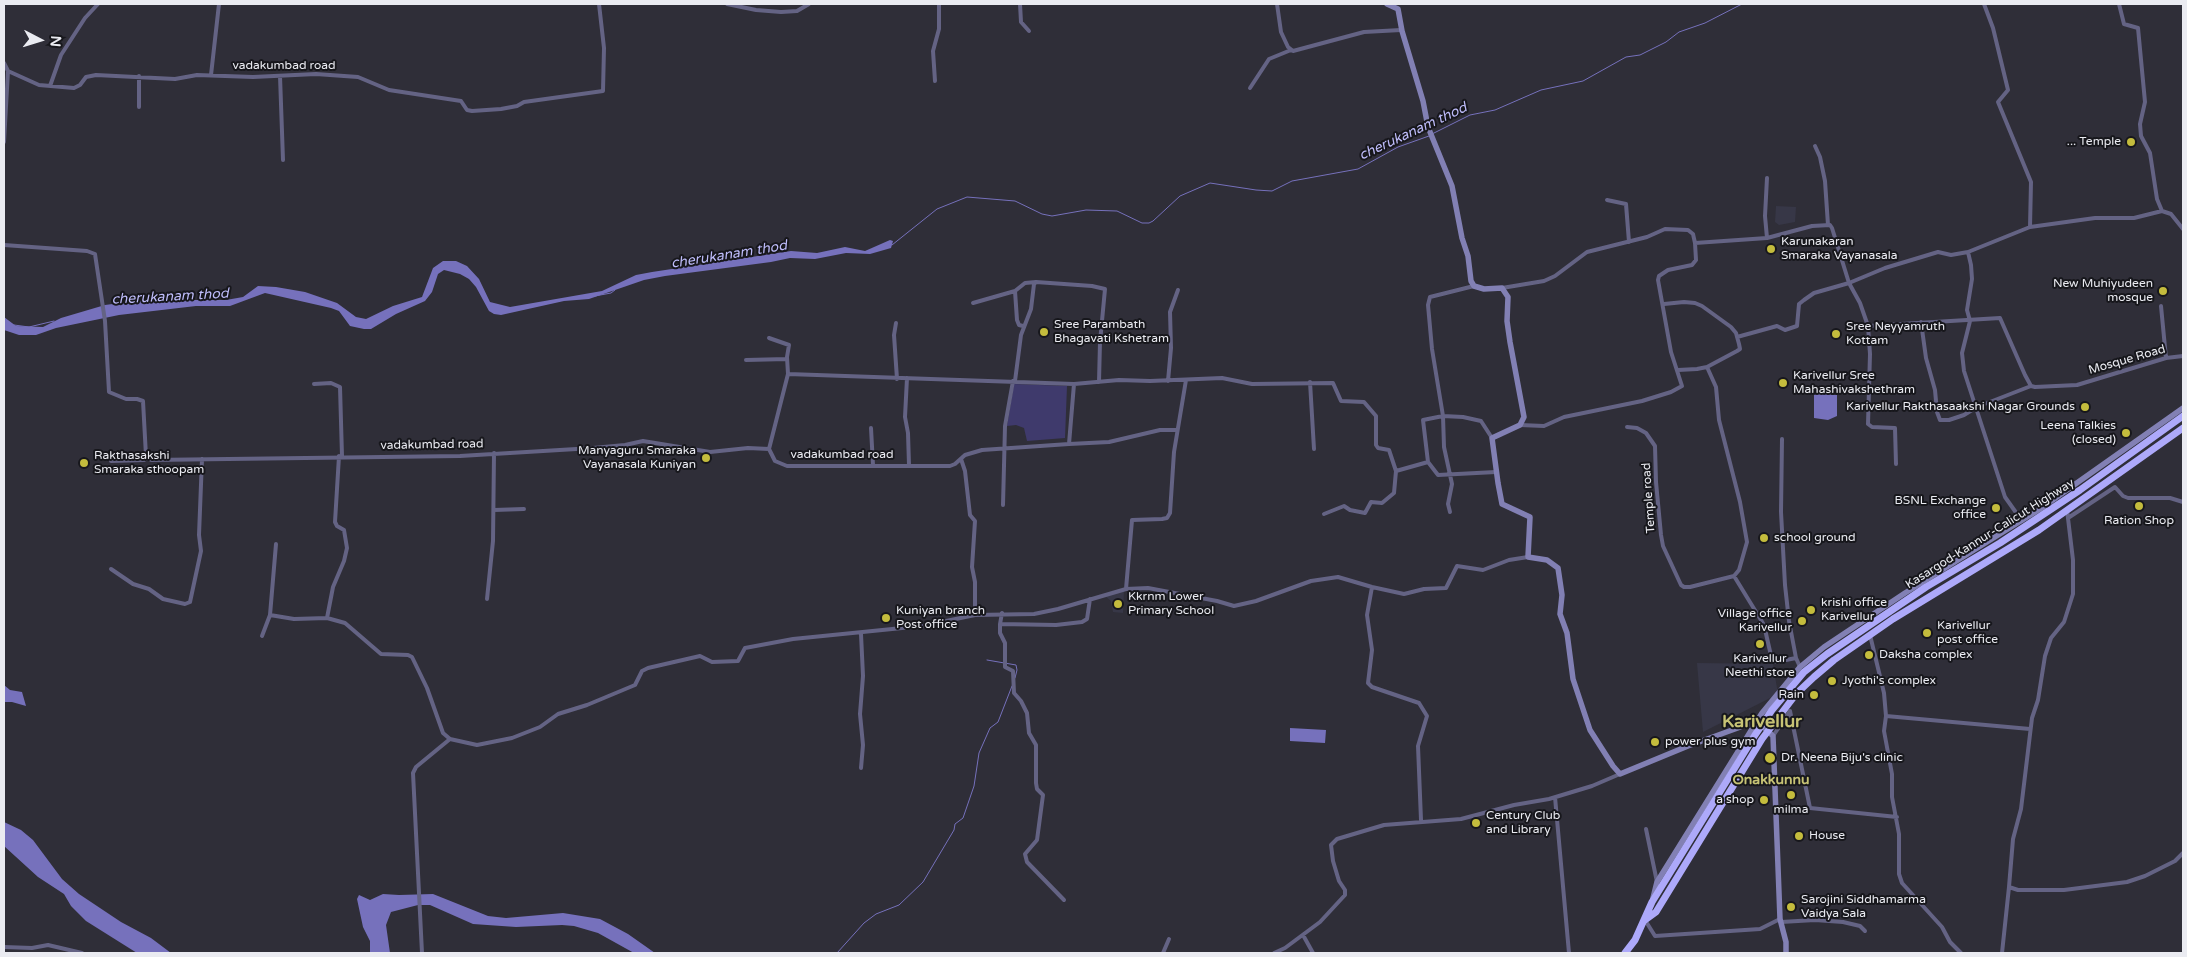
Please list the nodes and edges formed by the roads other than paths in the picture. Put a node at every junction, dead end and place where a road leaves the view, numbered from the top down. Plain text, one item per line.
1 (98, 4) edge
2 (219, 4) edge
3 (599, 4) edge
4 (727, 4) edge
5 (809, 4) edge
6 (939, 4) edge
7 (1020, 4) edge
8 (1277, 4) edge
9 (1387, 4) edge
10 (1984, 4) edge
11 (2119, 4) edge
12 (1401, 30) junction
13 (1029, 31) dead end
14 (1291, 50) junction
15 (4, 63) edge
16 (8, 71) junction
17 (211, 75) junction
18 (139, 76) junction
19 (280, 76) junction
20 (935, 81) dead end
21 (50, 86) junction
22 (1250, 88) dead end
23 (139, 107) dead end
24 (4, 142) edge
25 (1815, 146) dead end
26 (283, 160) dead end
27 (1767, 178) dead end
28 (1607, 200) dead end
29 (2162, 211) junction
30 (1828, 225) junction
31 (2030, 227) junction
32 (2183, 230) edge
33 (1767, 238) junction
34 (1629, 242) junction
35 (1695, 243) junction
36 (4, 245) edge
37 (1968, 252) junction
38 (1036, 282) junction
39 (1849, 283) junction
40 (1474, 286) junction
41 (1502, 288) junction
42 (1178, 290) dead end
43 (1015, 291) junction
44 (973, 303) dead end
45 (1664, 304) junction
46 (2161, 306) dead end
47 (1970, 321) junction
48 (1921, 322) junction
49 (896, 323) dead end
50 (1023, 326) junction
51 (1868, 326) junction
52 (1737, 337) junction
53 (769, 338) dead end
54 (2183, 356) edge
55 (2166, 358) junction
56 (746, 360) dead end
57 (787, 360) junction
58 (1708, 366) junction
59 (1678, 370) junction
60 (788, 374) junction
61 (897, 378) junction
62 (907, 378) junction
63 (1186, 380) junction
64 (1014, 381) junction
65 (1168, 381) junction
66 (1099, 382) junction
67 (1310, 382) junction
68 (314, 384) dead end
69 (1074, 384) junction
70 (2030, 386) junction
71 (1977, 407) junction
72 (2183, 408) edge
73 (1443, 416) junction
74 (2183, 416) edge
75 (1520, 426) junction
76 (1627, 427) dead end
77 (871, 428) dead end
78 (2183, 428) edge
79 (1177, 430) junction
80 (1492, 438) junction
81 (1782, 439) dead end
82 (1068, 444) junction
83 (1004, 448) junction
84 (769, 449) junction
85 (1314, 449) dead end
86 (494, 454) junction
87 (340, 456) junction
88 (148, 458) junction
89 (202, 459) junction
90 (961, 459) junction
91 (111, 461) dead end
92 (1428, 462) junction
93 (1896, 464) dead end
94 (873, 465) junction
95 (910, 466) junction
96 (1396, 471) junction
97 (1496, 472) junction
98 (1450, 473) junction
99 (2183, 502) edge
100 (1003, 505) dead end
101 (524, 509) dead end
102 (494, 510) junction
103 (2045, 510) junction
104 (1450, 512) dead end
105 (1324, 514) dead end
106 (2067, 514) junction
107 (2022, 521) junction
108 (276, 544) dead end
109 (1528, 557) junction
110 (112, 569) dead end
111 (1734, 576) junction
112 (1372, 587) junction
113 (1126, 589) junction
114 (487, 599) dead end
115 (1090, 599) junction
116 (1002, 613) junction
117 (270, 615) junction
118 (975, 615) junction
119 (327, 618) junction
120 (1000, 624) junction
121 (861, 634) junction
122 (1870, 635) junction
123 (262, 636) dead end
124 (1796, 658) junction
125 (1800, 667) junction
126 (1886, 716) junction
127 (1757, 721) junction
128 (2030, 730) junction
129 (1773, 736) junction
130 (450, 739) junction
131 (861, 768) dead end
132 (1620, 774) junction
133 (1555, 797) junction
134 (1897, 817) junction
135 (1421, 820) junction
136 (1646, 829) dead end
137 (2183, 854) edge
138 (1657, 882) junction
139 (2009, 887) junction
140 (1064, 900) dead end
141 (1652, 902) junction
142 (1645, 920) junction
143 (1781, 921) junction
144 (1865, 931) dead end
145 (1303, 935) junction
146 (1170, 939) dead end
147 (4, 947) edge
148 (82, 953) edge
149 (422, 953) edge
150 (1163, 953) edge
151 (1274, 953) edge
152 (1313, 953) edge
153 (1569, 953) edge
154 (1625, 953) edge
155 (1786, 953) edge
156 (1961, 953) edge
157 (2002, 953) edge

1 - 21 street
2 - 17 street
3 - 19 street, vadakumbad road
4 - 5 street
6 - 20 street
7 - 13 street
8 - 14 street
9 - 12 street
10 - 31 street
11 - 29 street
12 - 14 street
12 - 40 street
14 - 22 street
15 - 16 street
16 - 21 street, vadakumbad road
16 - 24 street
17 - 18 street, vadakumbad road
17 - 19 street, vadakumbad road
18 - 21 street, vadakumbad road
18 - 23 street
19 - 26 street
25 - 30 street
27 - 33 street
28 - 34 street
29 - 31 street
29 - 32 street
30 - 33 street
30 - 39 street
31 - 37 street
33 - 35 street
34 - 35 street
34 - 41 street
35 - 45 street
36 - 88 street
37 - 39 street
37 - 47 street
38 - 43 street
38 - 50 street
38 - 66 street
39 - 51 street
39 - 52 street
40 - 41 street
40 - 73 street
41 - 75 street
42 - 65 street
43 - 44 street
43 - 50 street
45 - 52 street
45 - 59 street
46 - 55 street
47 - 48 street
47 - 70 street
47 - 71 street
48 - 51 street
48 - 71 street
49 - 61 street
50 - 64 street
51 - 93 street
52 - 58 street
53 - 57 street
54 - 55 street, Mosque Road
55 - 70 street, Mosque Road
56 - 57 street
57 - 60 street
58 - 59 street
58 - 111 street
59 - 75 street
60 - 61 street
60 - 84 street
61 - 62 street
62 - 64 street
62 - 95 street
63 - 65 street
63 - 67 street
63 - 79 street
64 - 69 street
64 - 83 street
65 - 66 street
66 - 69 street
67 - 85 street
67 - 96 street
68 - 87 street
69 - 82 street
70 - 71 street
71 - 107 street
72 - 103 street
73 - 80 street
73 - 92 street
73 - 98 street
74 - 103 highway, Kasargod-Kannur-Calicut Highway
75 - 80 street
76 - 111 street, Temple road
77 - 94 street
78 - 106 highway, Kasargod-Kannur-Calicut Highway
79 - 82 street, vadakumbad road
79 - 113 street
80 - 97 street
81 - 124 street
82 - 83 street, vadakumbad road
83 - 90 street, vadakumbad road
83 - 100 street
84 - 86 street, vadakumbad road
84 - 94 street, vadakumbad road
86 - 87 street, vadakumbad road
86 - 102 street
87 - 89 street, vadakumbad road
87 - 119 street
88 - 89 street, vadakumbad road
88 - 91 street, vadakumbad road
89 - 110 street
90 - 95 street, vadakumbad road
90 - 118 street
92 - 96 street
92 - 98 street
94 - 95 street, vadakumbad road
96 - 105 street
97 - 98 street
97 - 109 street
98 - 104 street
99 - 106 street
101 - 102 street
102 - 114 street
103 - 107 street
103 - 141 highway, Kasargod-Kannur-Calicut Highway
106 - 122 highway, Kasargod-Kannur-Calicut Highway
106 - 128 street
107 - 125 street
108 - 117 street
109 - 112 street
109 - 132 street
111 - 124 street
112 - 113 street
112 - 135 street
113 - 115 street
115 - 116 street
115 - 120 street
116 - 118 street
116 - 120 street
117 - 119 street
117 - 123 street
118 - 121 street
119 - 130 street
120 - 140 street
121 - 130 street
121 - 131 street
122 - 126 street
122 - 142 highway, Kasargod-Kannur-Calicut Highway
124 - 125 street
125 - 127 street
126 - 128 street
126 - 134 street
127 - 129 street
127 - 132 street
127 - 138 street
128 - 139 street
129 - 134 street
129 - 143 street
130 - 149 street
132 - 133 street
133 - 135 street
133 - 153 street
134 - 156 street
135 - 145 street
136 - 138 street
137 - 139 street
138 - 141 street
139 - 157 street
141 - 142 highway, Kasargod-Kannur-Calicut Highway
142 - 143 street
142 - 154 highway, Kasargod-Kannur-Calicut Highway
143 - 144 street
143 - 155 street
145 - 151 street
145 - 152 street
146 - 150 street
147 - 148 street

